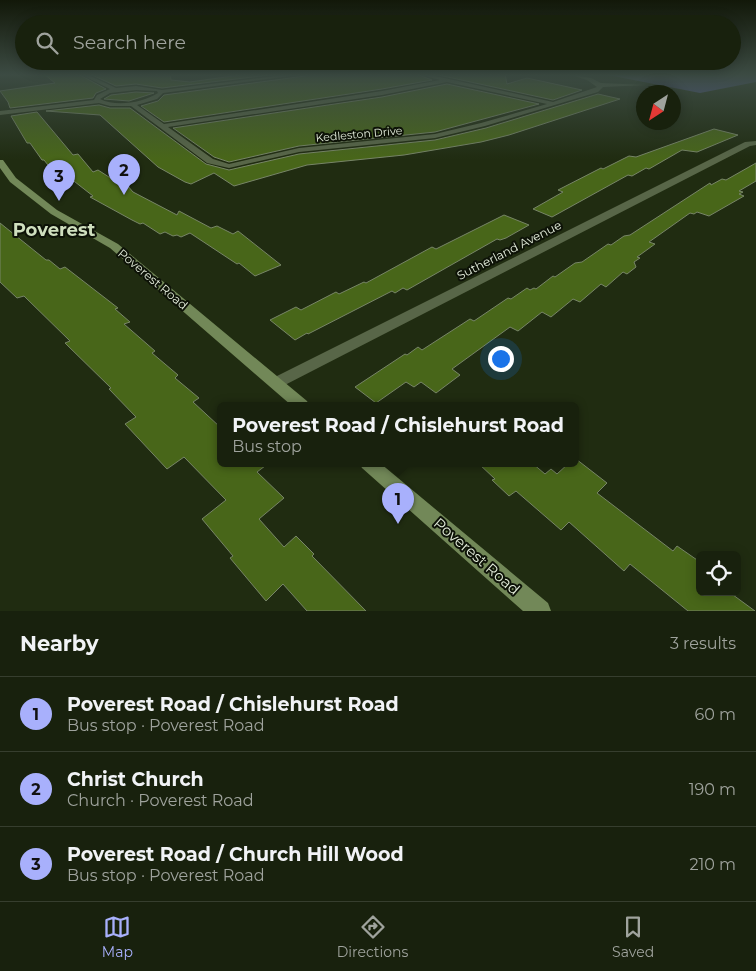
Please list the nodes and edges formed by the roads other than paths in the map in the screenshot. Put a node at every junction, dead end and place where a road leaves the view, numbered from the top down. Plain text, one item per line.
1 (59, 103) edge
2 (73, 103) edge
3 (107, 103) edge
4 (131, 103) junction
5 (134, 103) edge
6 (319, 103) edge
7 (547, 103) edge
8 (559, 103) edge
9 (554, 104) junction
10 (0, 108) edge
11 (0, 113) edge
12 (162, 126) junction
13 (756, 143) edge
14 (0, 162) edge
15 (276, 383) junction
16 (298, 402) edge
17 (373, 467) edge
18 (540, 611) edge

1 - 10 street
2 - 11 street
3 - 4 street
4 - 5 street
4 - 12 street, Kedleston Drive
6 - 12 street
7 - 9 street
8 - 9 street, Kedleston Drive
9 - 12 street, Kedleston Drive
13 - 15 street, Sutherland Avenue
14 - 15 street, Poverest Road
15 - 16 street, Poverest Road
17 - 18 street, Poverest Road

